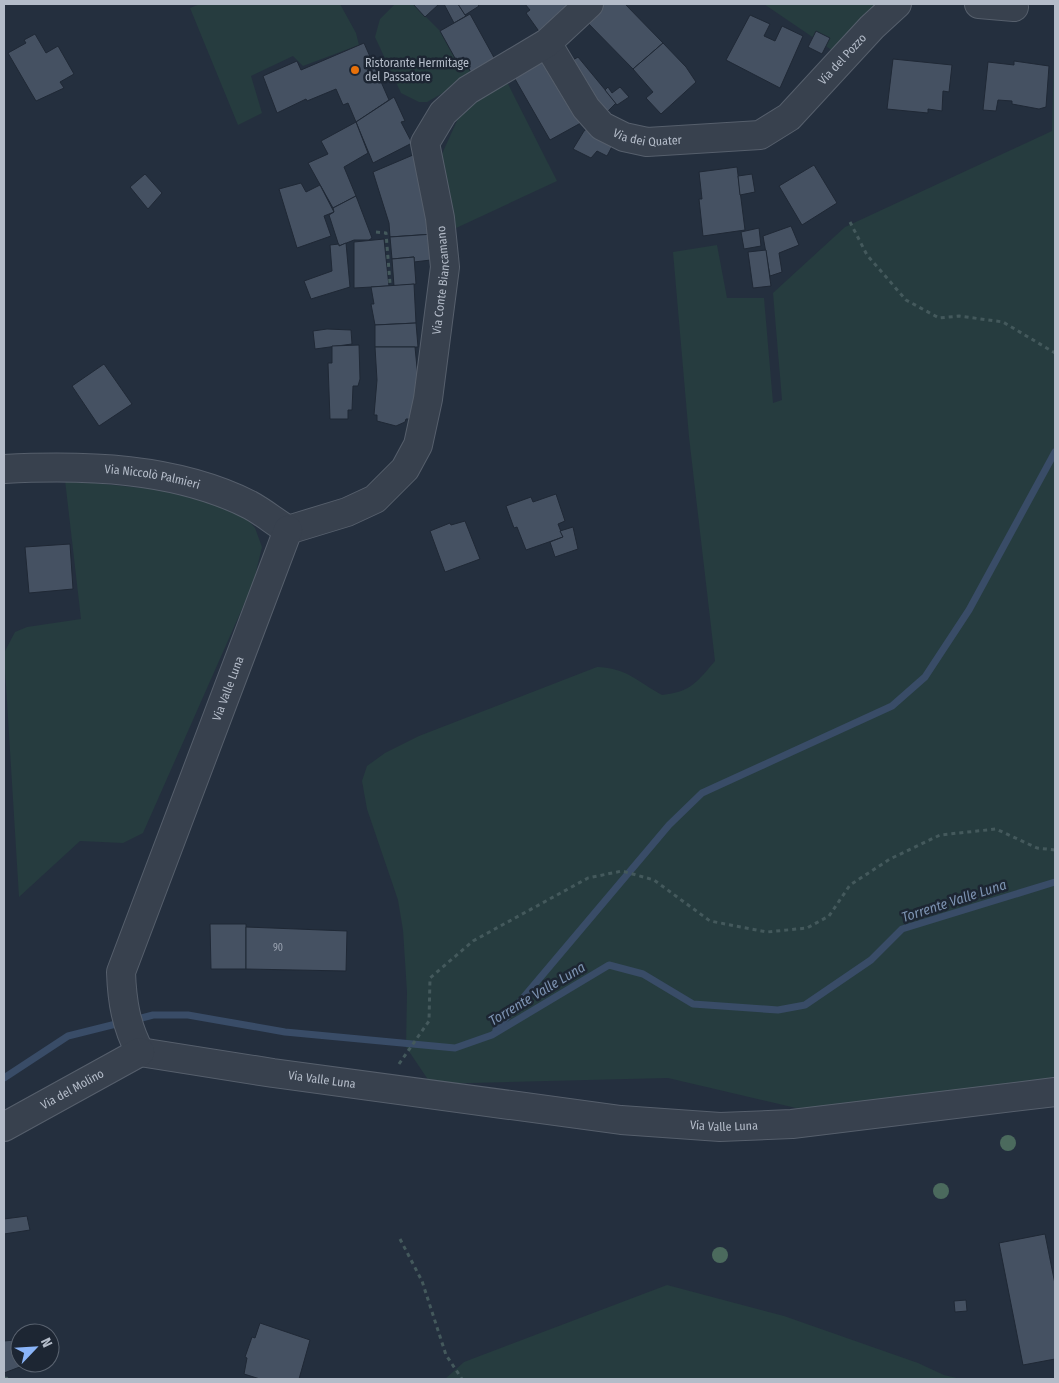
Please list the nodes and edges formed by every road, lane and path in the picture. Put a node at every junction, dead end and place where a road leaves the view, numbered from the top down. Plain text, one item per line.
1 (589, 4) edge
2 (897, 4) edge
3 (979, 4) edge
4 (1014, 7) dead end
5 (547, 43) junction
6 (789, 116) joint
7 (850, 222) dead end
8 (376, 232) dead end
9 (390, 283) dead end
10 (1055, 353) edge
11 (4, 469) edge
12 (288, 530) junction
13 (1055, 850) edge
14 (135, 1043) junction
15 (390, 1064) dead end
16 (1055, 1092) edge
17 (4, 1127) edge
18 (400, 1239) dead end
19 (4, 1378) edge
20 (11, 1379) edge
21 (462, 1379) edge

1 - 5 street, Via Conte Biancamano
2 - 6 street, Via del Pozzo
3 - 4 street
5 - 6 street, Via dei Quater
5 - 12 street, Via Conte Biancamano
7 - 10 path
8 - 9 path
11 - 12 street, Via Niccolò Palmieri
12 - 14 street, Via Valle Luna
13 - 15 path
14 - 16 street, Via Valle Luna
14 - 17 street, Via del Molino
18 - 21 path
19 - 20 path

